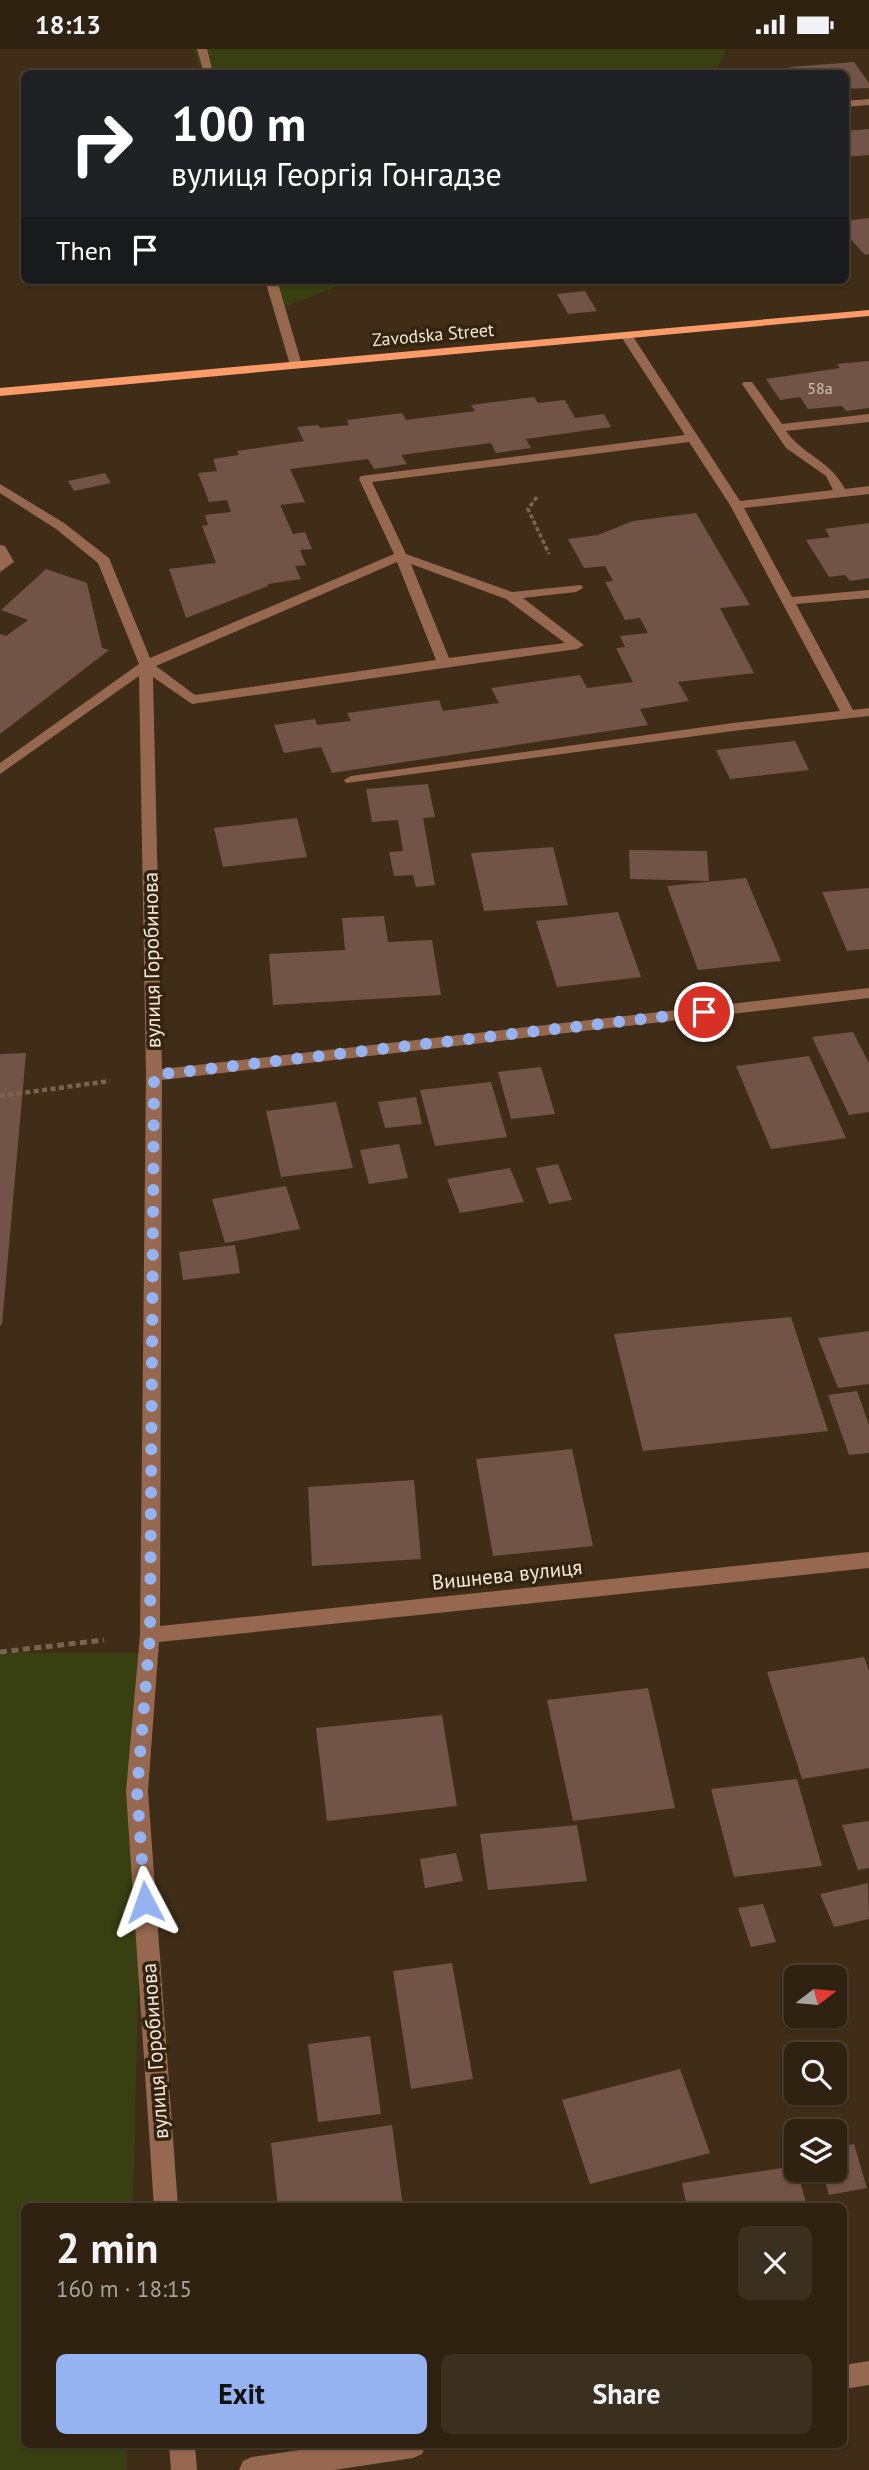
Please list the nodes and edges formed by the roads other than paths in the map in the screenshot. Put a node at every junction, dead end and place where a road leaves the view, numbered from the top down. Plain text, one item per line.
1 (202, 49) edge
2 (208, 70) edge
3 (869, 102) edge
4 (849, 104) edge
5 (272, 284) edge
6 (869, 313) edge
7 (626, 335) junction
8 (296, 365) junction
9 (748, 384) dead end
10 (0, 392) edge
11 (869, 418) edge
12 (779, 428) junction
13 (694, 439) junction
14 (0, 488) edge
15 (869, 490) edge
16 (841, 493) junction
17 (736, 505) junction
18 (0, 549) edge
19 (401, 556) junction
20 (0, 568) edge
21 (571, 589) road end
22 (869, 594) edge
23 (511, 596) junction
24 (786, 601) junction
25 (444, 663) junction
26 (146, 666) junction
27 (869, 712) edge
28 (848, 713) junction
29 (0, 770) edge
30 (351, 780) dead end
31 (869, 993) edge
32 (154, 1075) junction
33 (869, 1560) edge
34 (150, 1635) junction
35 (166, 2203) edge
36 (869, 2374) edge
37 (847, 2378) edge
38 (183, 2448) edge
39 (395, 2448) edge
40 (184, 2470) edge
41 (252, 2470) edge

1 - 2 street
3 - 4 street
5 - 8 street
6 - 7 main road, Zavodska Street
7 - 8 main road, Zavodska Street
7 - 13 street
8 - 10 main road, Zavodska Street
9 - 12 street
11 - 12 street
12 - 16 street
13 - 17 street
13 - 19 street
14 - 26 street
15 - 16 street
16 - 17 street
17 - 24 street
18 - 20 street
19 - 23 street
19 - 25 street
19 - 26 street
21 - 23 street
22 - 24 street
23 - 25 street
24 - 28 street
25 - 26 street
26 - 29 street
26 - 32 street, вулиця Горобинова
27 - 28 street
28 - 30 street
31 - 32 street
32 - 34 street, вулиця Горобинова
33 - 34 street, Вишнева вулиця
34 - 35 street, вулиця Горобинова
36 - 37 street
38 - 40 street
39 - 41 street

